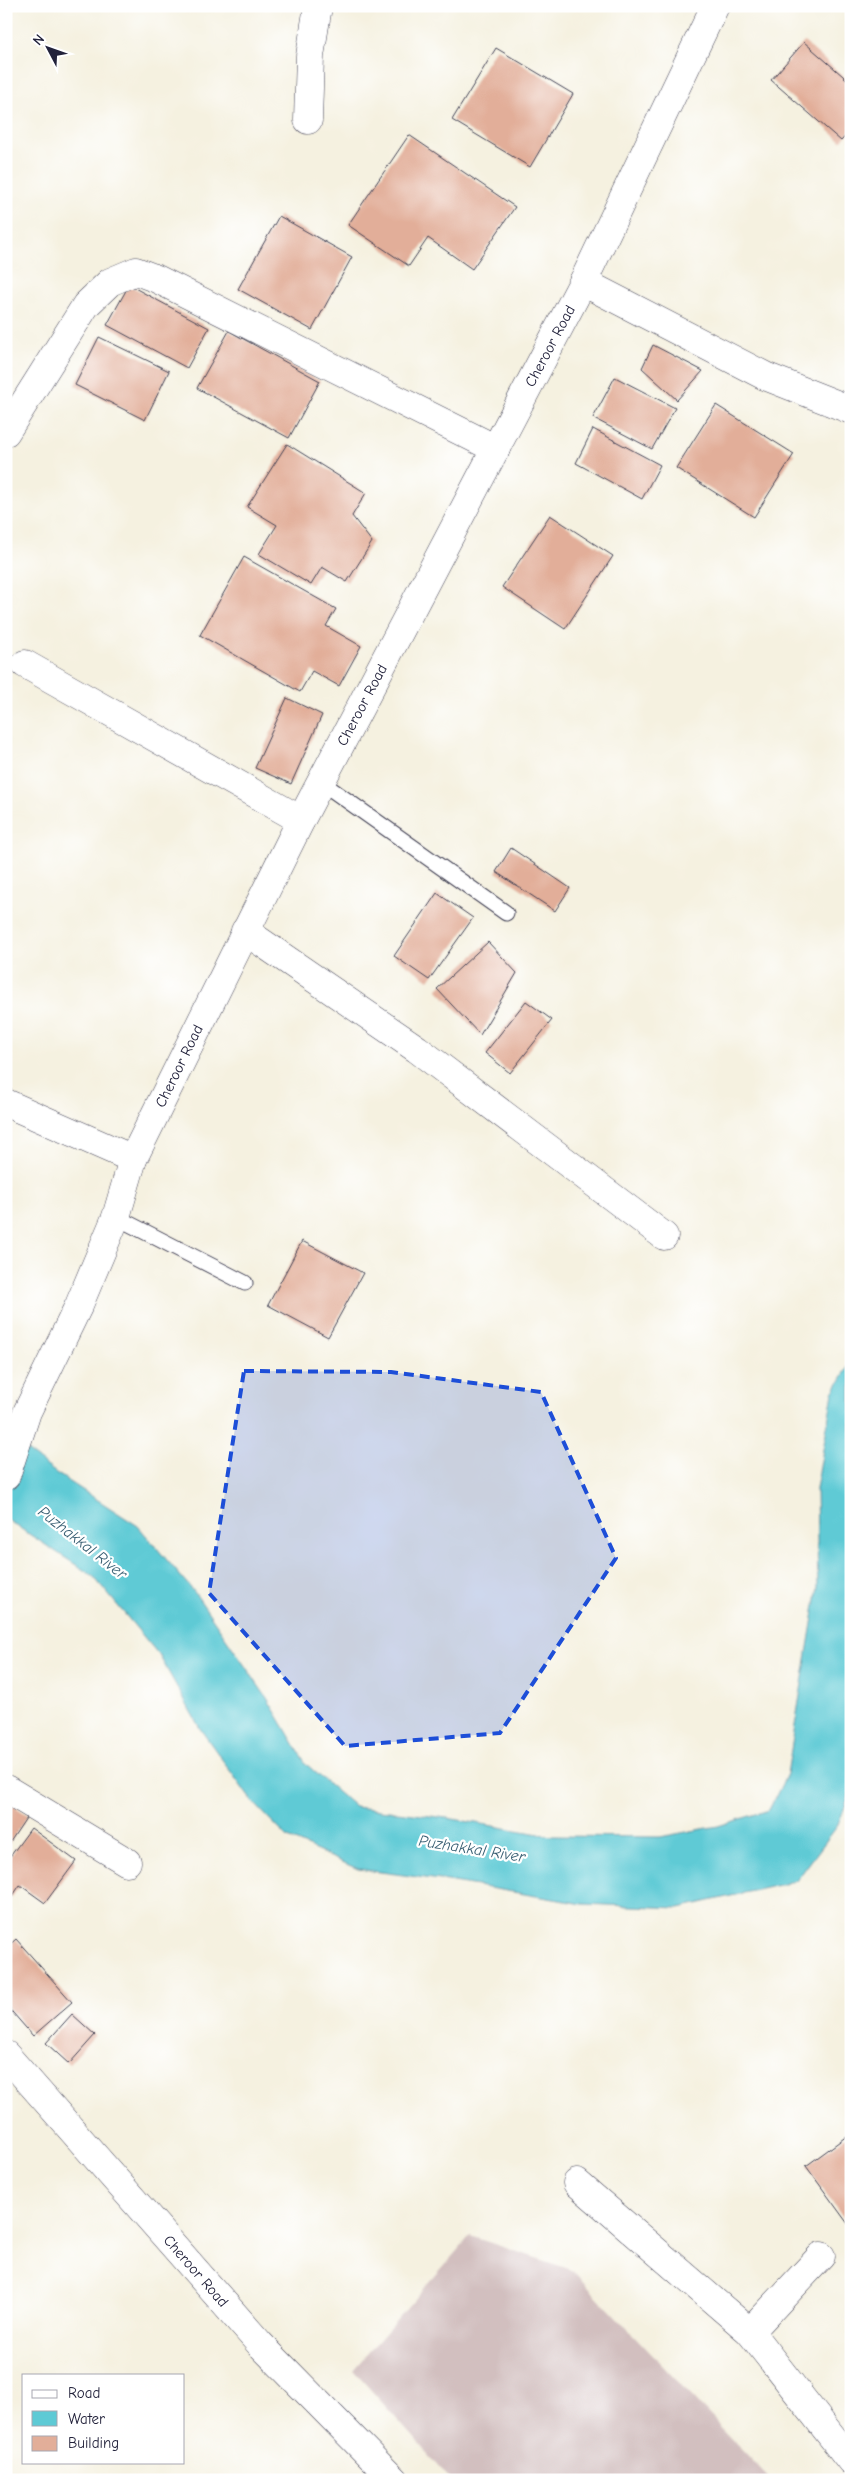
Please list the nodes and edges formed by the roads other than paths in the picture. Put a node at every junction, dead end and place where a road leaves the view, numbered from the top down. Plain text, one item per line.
1 (318, 6) edge
2 (715, 6) edge
3 (308, 120) dead end
4 (583, 282) junction
5 (851, 410) edge
6 (6, 432) edge
7 (496, 449) junction
8 (25, 664) dead end
9 (321, 782) junction
10 (301, 820) junction
11 (506, 913) dead end
12 (246, 931) junction
13 (6, 1103) edge
14 (133, 1159) junction
15 (116, 1217) junction
16 (664, 1236) dead end
17 (245, 1283) dead end
18 (6, 1476) edge
19 (6, 1789) edge
20 (127, 1862) dead end
21 (6, 2055) edge
22 (577, 2183) dead end
23 (821, 2256) dead end
24 (750, 2332) junction
25 (851, 2461) edge
26 (394, 2480) edge

1 - 3 street
2 - 4 street, Cheroor Road
4 - 5 street
4 - 7 street, Cheroor Road
6 - 7 street
7 - 9 street, Cheroor Road
8 - 10 street
9 - 10 street, Cheroor Road
9 - 11 lane
10 - 12 street, Cheroor Road
12 - 14 street, Cheroor Road
12 - 16 street
13 - 14 street
14 - 15 street, Cheroor Road
15 - 17 lane
15 - 18 street, Cheroor Road
19 - 20 street
21 - 26 street, Cheroor Road
22 - 24 street
23 - 24 street
24 - 25 street

